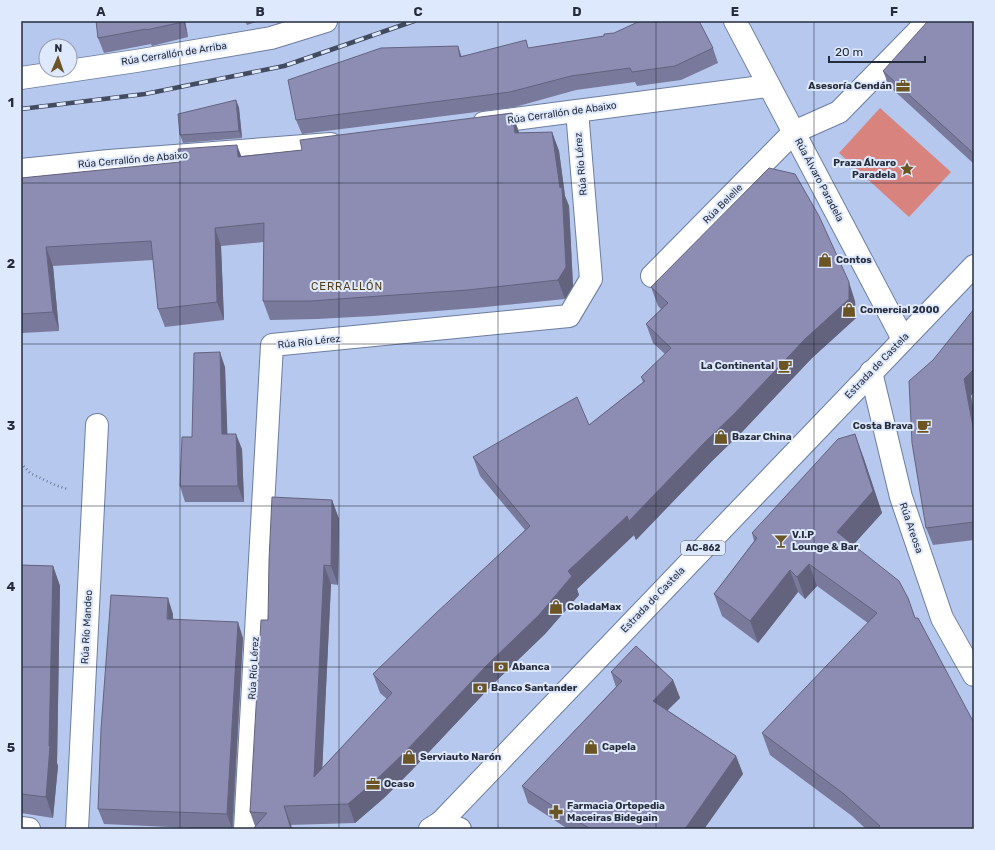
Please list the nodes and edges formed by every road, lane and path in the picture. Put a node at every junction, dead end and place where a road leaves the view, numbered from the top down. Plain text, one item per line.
1 (326, 21) edge
2 (735, 21) edge
3 (928, 21) edge
4 (21, 78) edge
5 (768, 86) junction
6 (577, 111) junction
7 (461, 126) edge
8 (794, 132) junction
9 (352, 141) edge
10 (21, 170) edge
11 (974, 266) edge
12 (652, 276) dead end
13 (903, 339) junction
14 (871, 372) junction
15 (97, 425) dead end
16 (21, 463) edge
17 (94, 497) junction
18 (974, 675) edge
19 (444, 827) edge
20 (21, 828) edge
21 (29, 829) edge
22 (77, 829) edge
23 (245, 829) edge

1 - 4 street, Rúa Cerrallón de Arriba
2 - 5 street, Rúa Álvaro Paradela
3 - 8 street
5 - 6 street, Rúa Cerrallón de Abaixo
5 - 8 street, Rúa Álvaro Paradela
6 - 7 street, Rúa Cerrallón de Abaixo
6 - 23 street, Rúa Río Lérez
8 - 12 street, Rúa Belelle
8 - 13 street, Rúa Álvaro Paradela
9 - 10 street, Rúa Cerrallón de Abaixo
11 - 13 street, Estrada de Castela / AC-862
13 - 14 street, Estrada de Castela / AC-862
14 - 18 street, Rúa Areosa
14 - 19 street, Estrada de Castela / AC-862
15 - 17 street, Rúa Río Mandeo
16 - 17 path
17 - 22 street, Rúa Río Mandeo
20 - 21 street

